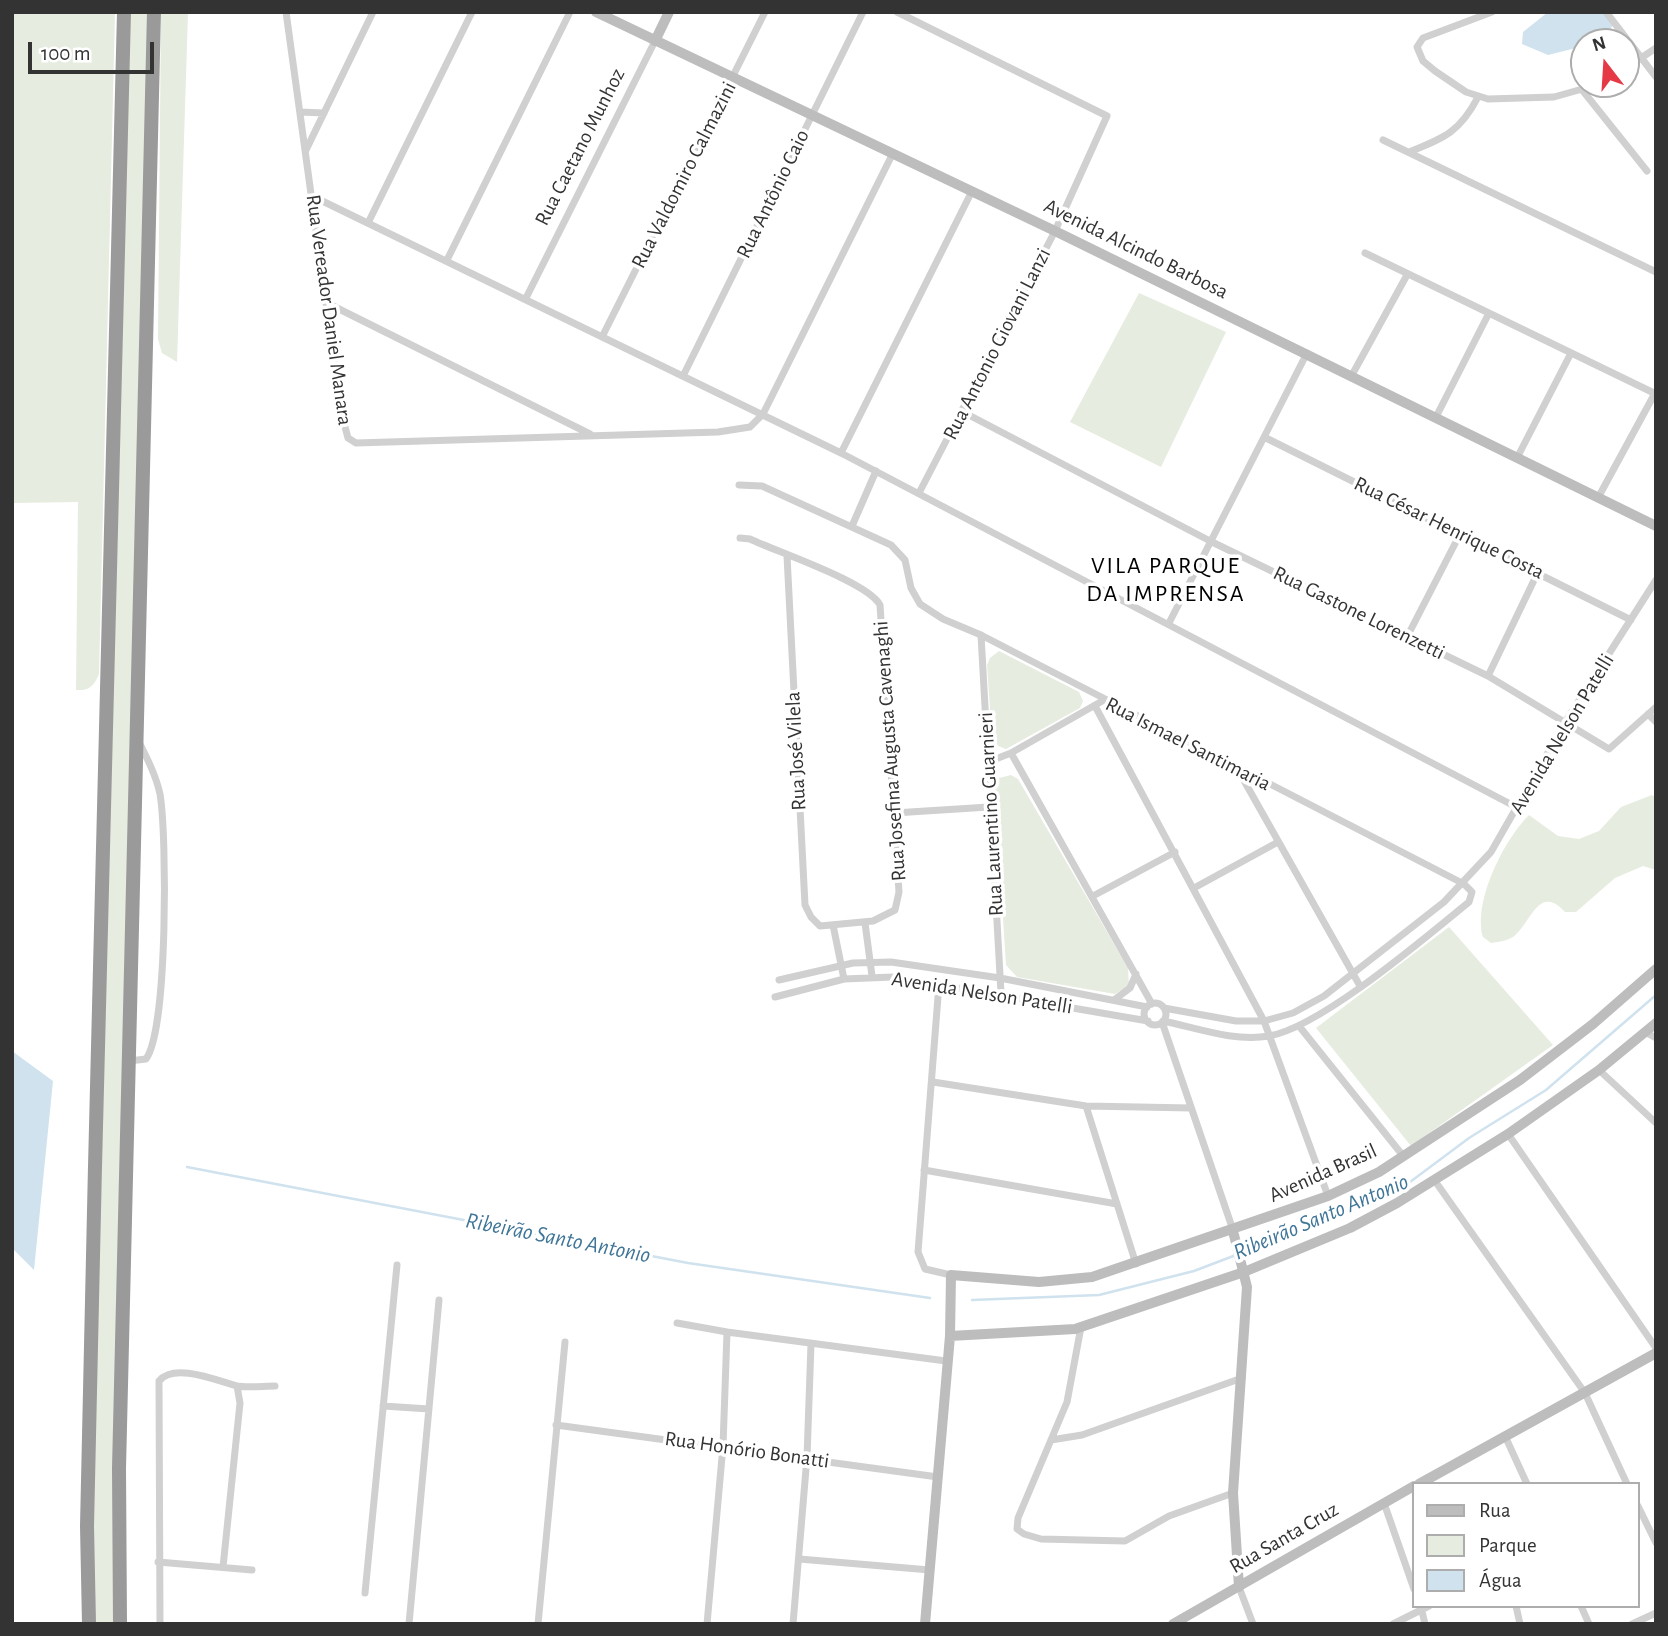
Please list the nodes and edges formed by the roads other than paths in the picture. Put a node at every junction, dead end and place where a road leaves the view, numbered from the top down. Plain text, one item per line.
1 (124, 12) edge
2 (154, 12) edge
3 (286, 12) edge
4 (373, 12) edge
5 (472, 12) edge
6 (570, 12) edge
7 (596, 12) edge
8 (669, 12) edge
9 (765, 12) edge
10 (863, 12) edge
11 (897, 12) edge
12 (1492, 12) edge
13 (1606, 12) edge
14 (1618, 28) edge
15 (655, 41) junction
16 (1656, 48) edge
17 (1640, 57) joint
18 (1656, 77) edge
19 (734, 78) junction
20 (1570, 93) edge
21 (1478, 97) junction
22 (1589, 98) edge
23 (300, 112) junction
24 (324, 113) junction
25 (812, 115) junction
26 (1383, 140) dead end
27 (305, 151) junction
28 (1409, 152) junction
29 (893, 153) junction
30 (1647, 171) dead end
31 (972, 191) junction
32 (312, 196) junction
33 (368, 223) junction
34 (1055, 231) junction
35 (1365, 253) dead end
36 (447, 260) junction
37 (1656, 272) edge
38 (1407, 275) junction
39 (526, 299) junction
40 (327, 303) junction
41 (1489, 313) junction
42 (602, 337) junction
43 (1571, 352) junction
44 (1307, 353) junction
45 (1352, 375) junction
46 (683, 376) junction
47 (1655, 393) edge
48 (963, 412) junction
49 (763, 414) junction
50 (1436, 417) junction
51 (592, 435) junction
52 (1266, 438) junction
53 (841, 453) junction
54 (1518, 456) junction
55 (876, 471) junction
56 (739, 485) dead end
57 (919, 493) junction
58 (1599, 496) junction
59 (852, 526) junction
60 (1656, 526) edge
61 (1460, 534) junction
62 (740, 538) dead end
63 (1212, 542) junction
64 (787, 556) junction
65 (1538, 572) junction
66 (1656, 580) edge
67 (1631, 620) junction
68 (1169, 622) junction
69 (981, 635) junction
70 (1407, 637) junction
71 (1488, 676) junction
72 (1104, 700) junction
73 (1095, 706) junction
74 (1656, 707) edge
75 (1648, 715) junction
76 (1566, 721) junction
77 (1656, 722) edge
78 (136, 737) junction
79 (1011, 753) junction
80 (988, 762) junction
81 (1238, 770) junction
82 (989, 807) junction
83 (1517, 808) junction
84 (894, 813) junction
85 (1278, 842) junction
86 (1175, 852) junction
87 (1464, 884) junction
88 (1194, 888) junction
89 (1093, 896) junction
90 (865, 923) junction
91 (833, 925) junction
92 (868, 961) junction
93 (841, 966) junction
94 (1656, 969) edge
95 (1136, 974) junction
96 (1353, 974) junction
97 (872, 976) junction
98 (1000, 978) junction
99 (844, 979) junction
100 (779, 980) dead end
101 (939, 984) junction
102 (1360, 986) junction
103 (1001, 993) junction
104 (775, 997) dead end
105 (1114, 1000) junction
106 (1149, 1006) junction
107 (1164, 1008) junction
108 (1148, 1021) junction
109 (1163, 1021) junction
110 (1264, 1021) junction
111 (1656, 1023) edge
112 (1299, 1026) junction
113 (1645, 1032) junction
114 (1268, 1036) junction
115 (1656, 1038) edge
116 (129, 1061) junction
117 (1599, 1070) junction
118 (933, 1082) junction
119 (1086, 1106) junction
120 (1191, 1108) junction
121 (1656, 1124) edge
122 (1508, 1134) junction
123 (1404, 1157) junction
124 (923, 1170) junction
125 (1435, 1181) junction
126 (1328, 1196) junction
127 (1117, 1204) junction
128 (1234, 1232) junction
129 (1136, 1264) junction
130 (397, 1265) dead end
131 (1243, 1267) junction
132 (951, 1275) junction
133 (439, 1300) dead end
134 (677, 1323) dead end
135 (1081, 1327) junction
136 (727, 1332) junction
137 (950, 1336) junction
138 (565, 1342) dead end
139 (811, 1344) junction
140 (1656, 1351) edge
141 (946, 1362) junction
142 (1242, 1378) junction
143 (237, 1386) junction
144 (275, 1386) dead end
145 (1585, 1393) junction
146 (383, 1406) junction
147 (429, 1409) junction
148 (556, 1425) junction
149 (1505, 1436) junction
150 (1051, 1440) junction
151 (723, 1446) junction
152 (807, 1457) junction
153 (937, 1478) junction
154 (1423, 1482) edge
155 (1526, 1482) edge
156 (1627, 1482) edge
157 (1412, 1487) edge
158 (1233, 1493) junction
159 (1384, 1503) junction
160 (1640, 1510) edge
161 (1656, 1543) edge
162 (118, 1558) junction
163 (799, 1559) junction
164 (159, 1562) junction
165 (223, 1567) junction
166 (252, 1570) dead end
167 (930, 1570) junction
168 (1412, 1584) edge
169 (1239, 1587) junction
170 (365, 1593) dead end
171 (1421, 1608) edge
172 (1582, 1608) edge
173 (1656, 1613) edge
174 (89, 1624) edge
175 (120, 1624) edge
176 (130, 1624) edge
177 (160, 1624) edge
178 (409, 1624) edge
179 (538, 1624) edge
180 (707, 1624) edge
181 (793, 1624) edge
182 (925, 1624) edge
183 (1173, 1624) edge
184 (1253, 1624) edge
185 (1393, 1624) edge
186 (1589, 1624) edge
187 (1632, 1624) edge

1 - 174 highway
2 - 78 highway
3 - 23 street, Rua Vereador Daniel Manara
4 - 24 street
5 - 33 street
6 - 36 street
7 - 15 street, Avenida Alcindo Barbosa
8 - 15 street, Rua Caetano Munhoz
9 - 19 street, Rua Valdomiro Calmazini
10 - 25 street, Rua Antônio Caio
11 - 34 street, Rua Antonio Giovani Lanzi
12 - 21 street
13 - 14 street
15 - 19 street, Avenida Alcindo Barbosa
15 - 39 street, Rua Caetano Munhoz
16 - 17 street
17 - 18 street
19 - 25 street, Avenida Alcindo Barbosa
19 - 42 street, Rua Valdomiro Calmazini
20 - 21 street
21 - 28 street
22 - 30 street
23 - 24 street
23 - 27 street, Rua Vereador Daniel Manara
24 - 27 street
25 - 29 street, Avenida Alcindo Barbosa
25 - 46 street, Rua Antônio Caio
26 - 28 street
27 - 32 street, Rua Vereador Daniel Manara
28 - 37 street
29 - 31 street, Avenida Alcindo Barbosa
29 - 49 street
31 - 34 street, Avenida Alcindo Barbosa
31 - 53 street
32 - 33 street
32 - 40 street, Rua Vereador Daniel Manara
33 - 36 street
34 - 44 street, Avenida Alcindo Barbosa
34 - 48 street, Rua Antonio Giovani Lanzi
35 - 38 street
36 - 39 street
38 - 41 street
38 - 45 street
39 - 42 street
40 - 51 street
40 - 51 street, Rua Vereador Daniel Manara
41 - 43 street
41 - 50 street
42 - 46 street
43 - 47 street
43 - 54 street
44 - 45 street, Avenida Alcindo Barbosa
44 - 52 street
45 - 50 street, Avenida Alcindo Barbosa
46 - 49 street
47 - 58 street
48 - 57 street, Rua Antonio Giovani Lanzi
48 - 63 street, Rua Gastone Lorenzetti
49 - 51 street, Rua Vereador Daniel Manara
49 - 53 street
50 - 54 street, Avenida Alcindo Barbosa
52 - 61 street, Rua César Henrique Costa
52 - 63 street
53 - 55 street
54 - 58 street, Avenida Alcindo Barbosa
55 - 57 street
55 - 59 street
56 - 59 street
57 - 68 street
58 - 60 street, Avenida Alcindo Barbosa
59 - 69 street, Rua Ismael Santimaria
61 - 65 street, Rua César Henrique Costa
61 - 70 street
62 - 64 street
63 - 68 street
63 - 70 street, Rua Gastone Lorenzetti
64 - 84 street, Rua Josefina Augusta Cavenaghi
64 - 91 street, Rua José Vilela
65 - 67 street, Rua César Henrique Costa
65 - 71 street
66 - 67 street, Avenida Nelson Patelli
67 - 76 street, Avenida Nelson Patelli
68 - 83 street
69 - 72 street, Rua Ismael Santimaria
69 - 80 street, Rua Laurentino Guarnieri
70 - 71 street, Rua Gastone Lorenzetti
71 - 76 street, Rua Gastone Lorenzetti
72 - 73 street
72 - 81 street, Rua Ismael Santimaria
73 - 79 street
73 - 86 street
74 - 75 street
75 - 76 street, Rua Gastone Lorenzetti
75 - 77 street
76 - 83 street, Avenida Nelson Patelli
78 - 116 highway
78 - 116 street
79 - 80 street
79 - 89 street
80 - 82 street, Rua Laurentino Guarnieri
81 - 85 street
81 - 87 street, Rua Ismael Santimaria
82 - 84 street
82 - 98 street, Rua Laurentino Guarnieri
83 - 87 street, Avenida Nelson Patelli
84 - 90 street, Rua Josefina Augusta Cavenaghi
85 - 88 street
85 - 96 street
86 - 88 street
86 - 89 street
87 - 96 street, Avenida Nelson Patelli
87 - 102 street, Avenida Nelson Patelli
88 - 110 street
89 - 95 street
90 - 91 street, Rua Josefina Augusta Cavenaghi
90 - 92 street
91 - 93 street
92 - 93 street, Avenida Nelson Patelli
92 - 97 street
92 - 98 street, Avenida Nelson Patelli
93 - 99 street
93 - 100 street, Avenida Nelson Patelli
94 - 123 street, Avenida Brasil
95 - 105 street
95 - 106 street
96 - 102 street
96 - 110 street, Avenida Nelson Patelli
97 - 99 street, Avenida Nelson Patelli
97 - 101 street, Avenida Nelson Patelli
98 - 103 street, Rua Laurentino Guarnieri
98 - 105 street, Avenida Nelson Patelli
99 - 104 street, Avenida Nelson Patelli
101 - 103 street, Avenida Nelson Patelli
101 - 118 street
102 - 112 street, Avenida Nelson Patelli
103 - 108 street, Avenida Nelson Patelli
105 - 106 street, Avenida Nelson Patelli
106 - 107 street
106 - 108 street
107 - 109 street
107 - 110 street, Avenida Nelson Patelli
108 - 109 street
109 - 114 street, Avenida Nelson Patelli
109 - 120 street
110 - 114 street
111 - 113 street
112 - 114 street, Avenida Nelson Patelli
112 - 123 street
113 - 115 street
113 - 117 street
114 - 126 street
116 - 162 highway
117 - 121 street
117 - 122 street
118 - 119 street
118 - 124 street
119 - 120 street
119 - 127 street
120 - 128 street
122 - 125 street
122 - 140 street
123 - 126 street, Avenida Brasil
124 - 127 street
124 - 132 street
125 - 131 street
125 - 145 street
126 - 128 street, Avenida Brasil
127 - 129 street
128 - 129 street, Avenida Brasil
128 - 131 street
129 - 132 street, Avenida Brasil
130 - 146 street
131 - 135 street
131 - 142 street
132 - 137 street
133 - 147 street
134 - 136 street
135 - 137 street
135 - 150 street
136 - 139 street
136 - 151 street
137 - 141 street
138 - 148 street
139 - 141 street
139 - 152 street
140 - 145 street
141 - 153 street
142 - 150 street
142 - 158 street
143 - 144 street
143 - 164 street
143 - 165 street
145 - 149 street
145 - 156 street
146 - 147 street
146 - 170 street
147 - 178 street
148 - 151 street, Rua Honório Bonatti
148 - 179 street
149 - 154 street
149 - 155 street
150 - 158 street
151 - 152 street, Rua Honório Bonatti
151 - 180 street
152 - 153 street, Rua Honório Bonatti
152 - 163 street
153 - 167 street
157 - 159 street, Rua Santa Cruz
158 - 169 street
159 - 168 street
159 - 169 street, Rua Santa Cruz
160 - 161 street
162 - 175 highway
162 - 176 highway
163 - 167 street
163 - 181 street
164 - 165 street
164 - 177 street
165 - 166 street
167 - 182 street
169 - 183 street, Rua Santa Cruz
169 - 184 street
171 - 185 street
172 - 186 street
173 - 187 street

